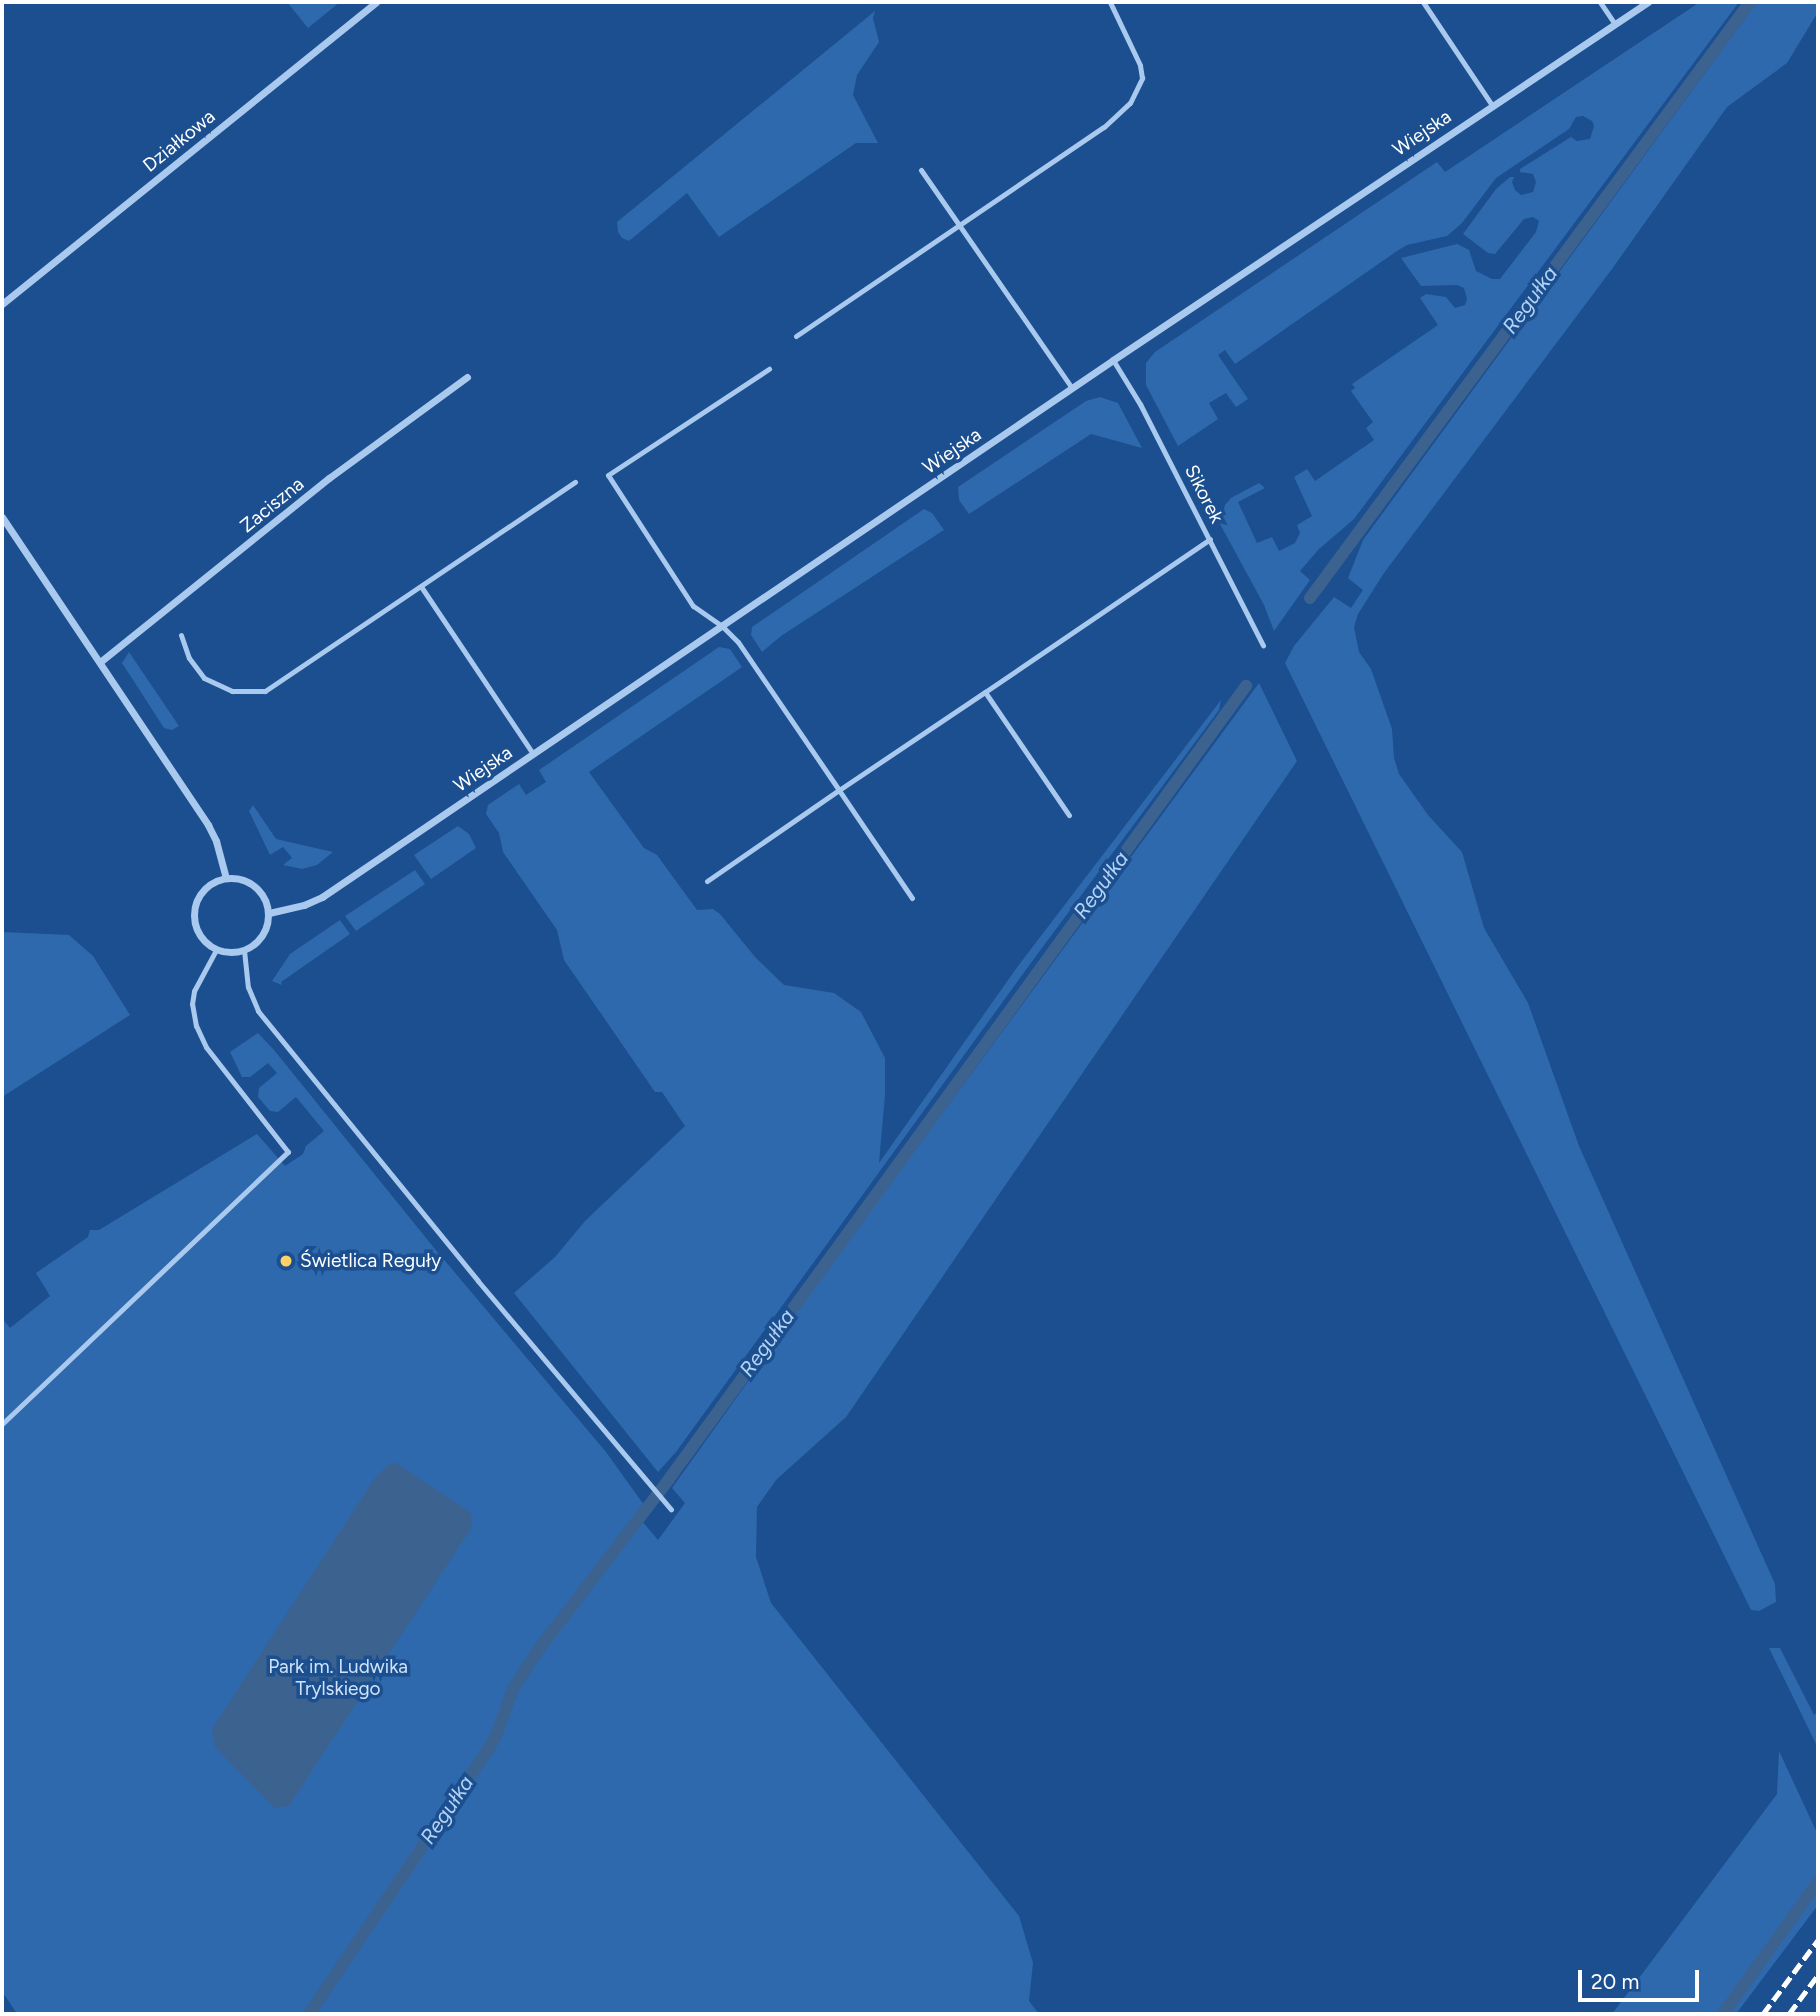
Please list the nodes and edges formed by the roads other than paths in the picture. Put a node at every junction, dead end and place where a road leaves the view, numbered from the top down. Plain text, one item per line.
1 (376, 2) edge
2 (1110, 2) edge
3 (1423, 2) edge
4 (1600, 2) edge
5 (1648, 2) edge
6 (1615, 24) junction
7 (1492, 105) junction
8 (921, 170) dead end
9 (960, 226) junction
10 (2, 304) edge
11 (796, 336) dead end
12 (1113, 360) junction
13 (769, 369) dead end
14 (467, 377) dead end
15 (1072, 387) junction
16 (575, 482) dead end
17 (2, 517) edge
18 (1209, 539) junction
19 (422, 588) junction
20 (722, 626) junction
21 (181, 635) dead end
22 (1263, 645) dead end
23 (100, 663) junction
24 (985, 692) junction
25 (533, 754) junction
26 (838, 790) junction
27 (1069, 815) dead end
28 (226, 878) junction
29 (706, 881) dead end
30 (912, 898) dead end
31 (269, 913) junction
32 (216, 950) junction
33 (244, 950) junction
34 (2, 1424) edge
35 (671, 1509) dead end

1 - 10 street, Działkowa
2 - 9 lane
3 - 7 lane
4 - 6 lane
5 - 6 street, Wiejska
6 - 7 street, Wiejska
7 - 12 street, Wiejska
8 - 9 lane
9 - 11 lane
9 - 15 lane
12 - 15 street, Wiejska
12 - 18 lane, Sikorek
13 - 20 lane
14 - 23 street, Zaciszna
15 - 20 street, Wiejska
16 - 19 lane
17 - 23 street
18 - 22 lane, Sikorek
18 - 24 lane
19 - 21 lane
19 - 25 lane
20 - 25 street, Wiejska
20 - 26 lane
23 - 28 street
24 - 26 lane
24 - 27 lane
25 - 31 street, Wiejska
26 - 29 lane
26 - 30 lane
28 - 31 street
28 - 32 street
31 - 33 street
32 - 33 street
32 - 34 lane
33 - 35 lane

